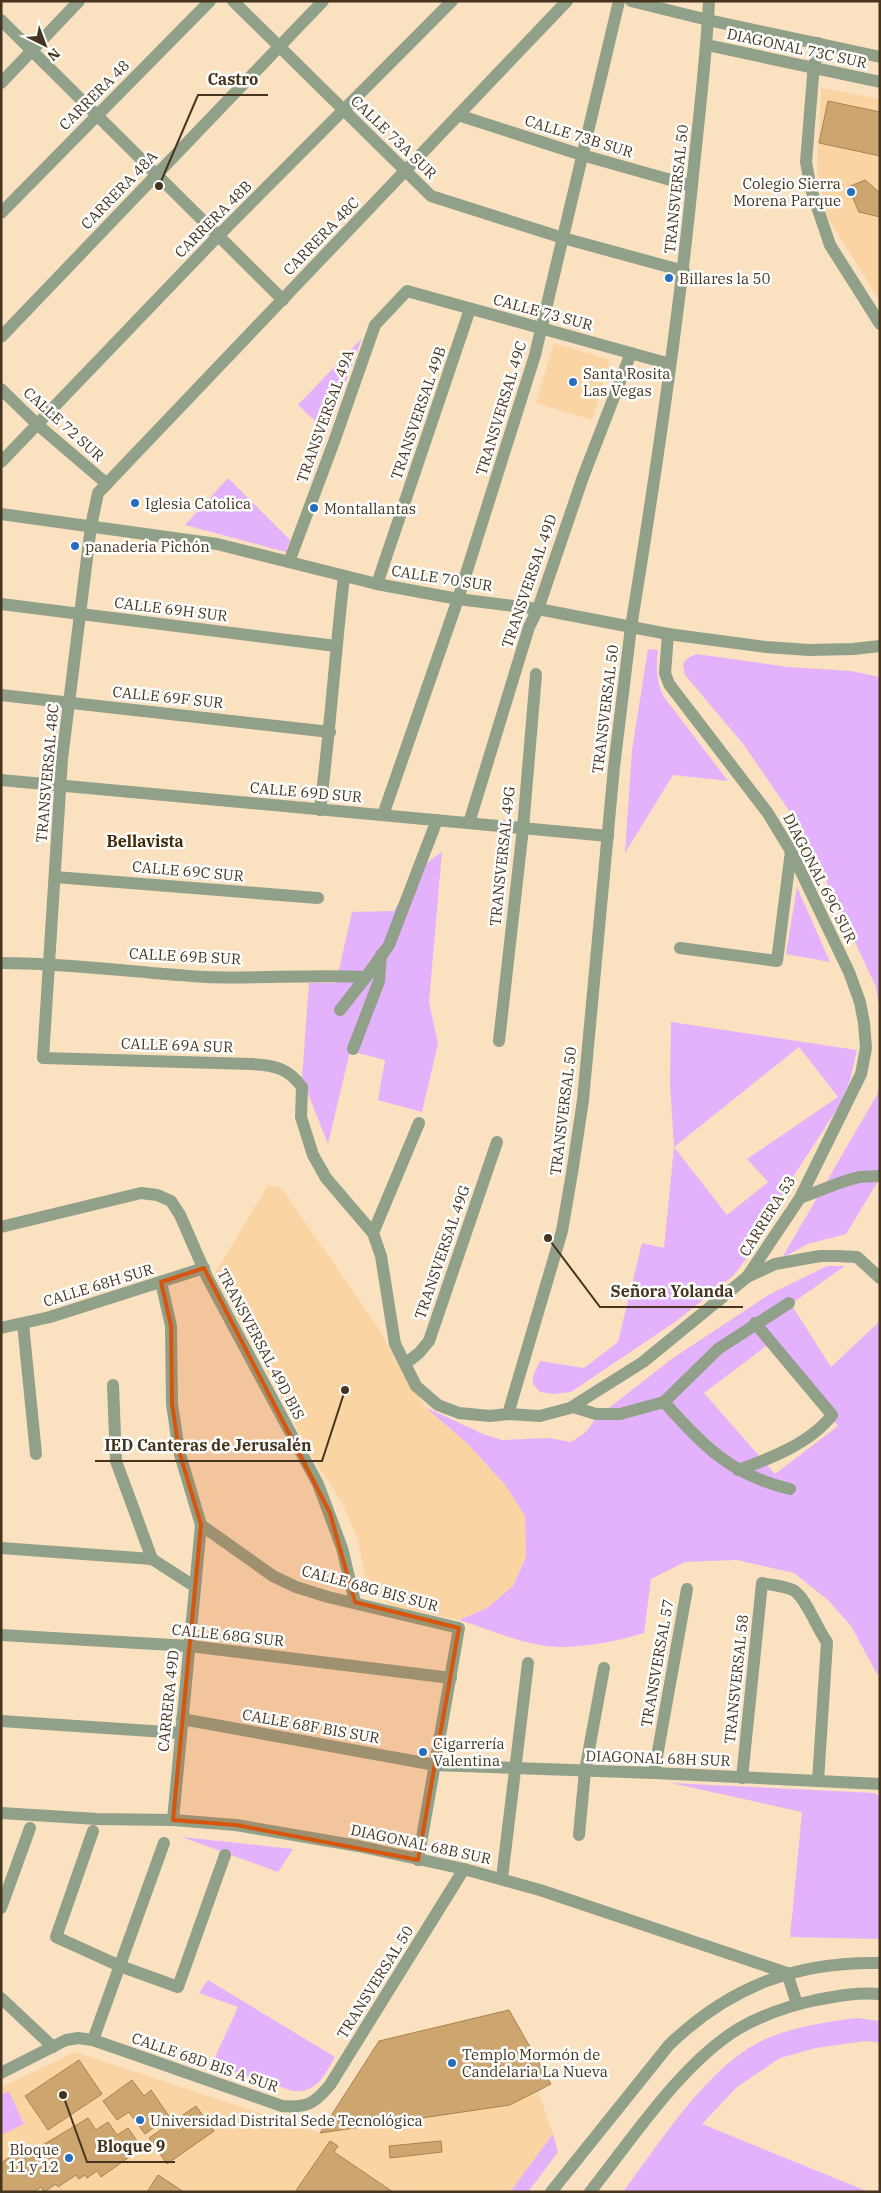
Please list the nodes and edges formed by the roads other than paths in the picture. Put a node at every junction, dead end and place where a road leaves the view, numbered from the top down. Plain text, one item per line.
1 (79, 1) edge
2 (210, 1) edge
3 (233, 1) edge
4 (323, 1) edge
5 (452, 1) edge
6 (567, 1) edge
7 (619, 1) edge
8 (631, 1) edge
9 (709, 1) edge
10 (1, 20) edge
11 (708, 20) junction
12 (818, 43) junction
13 (707, 45) junction
14 (279, 47) junction
15 (32, 51) junction
16 (880, 57) edge
17 (814, 67) junction
18 (880, 82) edge
19 (1, 83) edge
20 (344, 112) junction
21 (96, 115) junction
22 (458, 116) junction
23 (582, 155) junction
24 (407, 170) junction
25 (156, 174) junction
26 (692, 186) junction
27 (1, 213) edge
28 (218, 236) junction
29 (563, 238) junction
30 (684, 271) junction
31 (407, 291) joint
32 (282, 300) junction
33 (470, 309) junction
34 (880, 324) edge
35 (542, 328) junction
36 (1, 337) edge
37 (630, 353) junction
38 (670, 364) junction
39 (1, 389) edge
40 (38, 425) junction
41 (1, 462) edge
42 (102, 488) junction
43 (1, 514) edge
44 (92, 526) junction
45 (289, 562) junction
46 (344, 576) junction
47 (377, 584) junction
48 (458, 599) junction
49 (1, 604) edge
50 (538, 609) junction
51 (80, 614) junction
52 (631, 627) junction
53 (668, 634) junction
54 (336, 646) junction
55 (880, 646) edge
56 (536, 674) dead end
57 (1, 695) edge
58 (69, 702) junction
59 (330, 732) junction
60 (1, 780) edge
61 (60, 785) junction
62 (320, 810) junction
63 (383, 815) junction
64 (437, 820) junction
65 (469, 823) junction
66 (523, 828) junction
67 (608, 836) junction
68 (791, 851) junction
69 (54, 877) junction
70 (318, 898) dead end
71 (680, 948) dead end
72 (381, 955) junction
73 (1, 963) edge
74 (49, 963) junction
75 (366, 977) junction
76 (340, 1010) dead end
77 (498, 1041) dead end
78 (866, 1048) joint
79 (353, 1049) dead end
80 (43, 1058) joint
81 (419, 1122) dead end
82 (497, 1142) dead end
83 (880, 1176) edge
84 (800, 1198) junction
85 (1, 1226) edge
86 (373, 1232) junction
87 (204, 1268) junction
88 (747, 1277) junction
89 (880, 1278) edge
90 (161, 1282) junction
91 (789, 1303) dead end
92 (23, 1324) junction
93 (755, 1324) junction
94 (1, 1328) edge
95 (405, 1364) junction
96 (113, 1385) dead end
97 (664, 1402) junction
98 (573, 1407) junction
99 (508, 1414) junction
100 (36, 1454) dead end
101 (738, 1470) junction
102 (790, 1489) dead end
103 (201, 1525) junction
104 (1, 1548) edge
105 (152, 1559) junction
106 (194, 1586) junction
107 (686, 1589) dead end
108 (355, 1602) junction
109 (1, 1636) edge
110 (190, 1646) junction
111 (528, 1663) dead end
112 (604, 1668) dead end
113 (451, 1678) junction
114 (182, 1720) junction
115 (1, 1721) edge
116 (181, 1733) junction
117 (435, 1765) junction
118 (515, 1768) junction
119 (585, 1771) junction
120 (654, 1773) junction
121 (742, 1778) junction
122 (818, 1781) junction
123 (880, 1784) edge
124 (1, 1812) edge
125 (172, 1820) junction
126 (30, 1828) dead end
127 (93, 1831) dead end
128 (579, 1835) dead end
129 (164, 1843) dead end
130 (225, 1855) dead end
131 (418, 1860) junction
132 (464, 1869) junction
133 (502, 1878) junction
134 (1, 1908) edge
135 (880, 1963) edge
136 (120, 1966) junction
137 (787, 1973) junction
138 (880, 1994) edge
139 (1, 1998) edge
140 (797, 2004) junction
141 (93, 2040) junction
142 (53, 2047) junction
143 (1, 2073) edge
144 (307, 2105) joint
145 (552, 2192) edge
146 (590, 2192) edge

1 - 15 street
2 - 21 street, CARRERA 48
3 - 14 street, CALLE 73A SUR
4 - 14 street, CARRERA 48A
5 - 20 street, CARRERA 48B
6 - 22 street, CARRERA 48C
7 - 23 street, TRANSVERSAL 49C
8 - 11 street, DIAGONAL 73C SUR
9 - 11 street, TRANSVERSAL 50
10 - 15 street
11 - 12 street, DIAGONAL 73C SUR
11 - 13 street, TRANSVERSAL 50
12 - 16 street, DIAGONAL 73C SUR
12 - 17 street
13 - 17 street, DIAGONAL 73C SUR
13 - 26 street, TRANSVERSAL 50
14 - 20 street, CALLE 73A SUR
14 - 25 street, CARRERA 48A
15 - 19 street
15 - 21 street
17 - 18 street, DIAGONAL 73C SUR
17 - 34 street
20 - 24 street, CALLE 73A SUR
20 - 28 street, CARRERA 48B
21 - 25 street
21 - 27 street, CARRERA 48
22 - 23 street, CALLE 73B SUR
22 - 24 street, CARRERA 48C
23 - 26 street, CALLE 73B SUR
23 - 29 street, TRANSVERSAL 49C
24 - 29 street, CALLE 73A SUR
24 - 32 street, CARRERA 48C
25 - 28 street
25 - 36 street, CARRERA 48A
26 - 30 street, TRANSVERSAL 50
28 - 32 street
28 - 40 street, CARRERA 48B
29 - 30 street, CALLE 73A SUR
29 - 35 street, TRANSVERSAL 49C
30 - 38 street, TRANSVERSAL 50
31 - 33 street, CALLE 73 SUR
31 - 45 street, TRANSVERSAL 49A
32 - 42 street, CARRERA 48C
33 - 35 street, CALLE 73 SUR
33 - 47 street, TRANSVERSAL 49B
35 - 37 street, CALLE 73 SUR
35 - 48 street, TRANSVERSAL 49C
37 - 38 street, CALLE 73 SUR
37 - 50 street, TRANSVERSAL 49D
38 - 52 street, TRANSVERSAL 50
39 - 40 street, CALLE 72 SUR
40 - 41 street, CARRERA 48B
40 - 42 street, CALLE 72 SUR
42 - 44 street, TRANSVERSAL 48C
43 - 44 street, CALLE 70 SUR
44 - 45 street, CALLE 70 SUR
44 - 51 street, TRANSVERSAL 48C
45 - 46 street, CALLE 70 SUR
46 - 47 street, CALLE 70 SUR
46 - 54 street
47 - 48 street, CALLE 70 SUR
48 - 50 street, CALLE 70 SUR
48 - 63 street, TRANSVERSAL 49C
49 - 51 street, CALLE 69H SUR
50 - 52 street, CALLE 70 SUR
50 - 65 street, TRANSVERSAL 49D
51 - 54 street, CALLE 69H SUR
51 - 58 street, TRANSVERSAL 48C
52 - 53 street, CALLE 70 SUR
52 - 67 street, TRANSVERSAL 50
53 - 55 street, CALLE 70 SUR
53 - 68 street, DIAGONAL 69C SUR
54 - 59 street
56 - 66 street, TRANSVERSAL 49G
57 - 58 street, CALLE 69F SUR
58 - 59 street, CALLE 69F SUR
58 - 61 street, TRANSVERSAL 48C
59 - 62 street
60 - 61 street, CALLE 69D SUR
61 - 62 street, CALLE 69D SUR
61 - 69 street, TRANSVERSAL 48C
62 - 63 street, CALLE 69D SUR
63 - 64 street, CALLE 69D SUR
64 - 65 street, CALLE 69D SUR
64 - 72 street
65 - 66 street, CALLE 69D SUR
66 - 67 street, CALLE 69D SUR
66 - 77 street, TRANSVERSAL 49G
67 - 99 street, TRANSVERSAL 50
68 - 71 street
68 - 78 street, DIAGONAL 69C SUR
69 - 70 street, CALLE 69C SUR
69 - 74 street, TRANSVERSAL 48C
72 - 75 street
72 - 79 street
73 - 74 street, CALLE 69B SUR
74 - 75 street, CALLE 69B SUR
74 - 80 street, TRANSVERSAL 48C
75 - 76 street
78 - 84 street, CARRERA 53
80 - 86 street, CALLE 69A SUR
81 - 86 street
82 - 95 street, TRANSVERSAL 49G
83 - 84 street
84 - 88 street, CARRERA 53
85 - 87 street, TRANSVERSAL 49D BIS
86 - 95 street
87 - 90 street, CALLE 68H SUR
87 - 108 street, TRANSVERSAL 49D BIS
88 - 89 street
88 - 98 street, CARRERA 53
90 - 92 street, CALLE 68H SUR
90 - 103 street
91 - 93 street
92 - 94 street, CALLE 68H SUR
92 - 100 street
93 - 97 street
93 - 101 street
95 - 99 street
96 - 105 street
97 - 98 street
97 - 101 street
98 - 99 street, CARRERA 53
101 - 102 street
103 - 106 street, CARRERA 49D
103 - 108 street, CALLE 68G BIS SUR
104 - 105 street
105 - 106 street
106 - 110 street, CARRERA 49D
107 - 120 street, TRANSVERSAL 57
108 - 113 street, CALLE 68G BIS SUR
109 - 110 street, CALLE 68G SUR
110 - 113 street, CALLE 68G SUR
110 - 114 street, CARRERA 49D
111 - 118 street
112 - 119 street
113 - 117 street
114 - 116 street, CARRERA 49D
114 - 117 street, CALLE 68F BIS SUR
115 - 116 street
116 - 125 street, CARRERA 49D
117 - 118 street, DIAGONAL 68H SUR
117 - 131 street
118 - 119 street, DIAGONAL 68H SUR
118 - 133 street
119 - 120 street, DIAGONAL 68H SUR
119 - 128 street
120 - 121 street, DIAGONAL 68H SUR
121 - 122 street, DIAGONAL 68H SUR
121 - 122 street, TRANSVERSAL 58
122 - 123 street, DIAGONAL 68H SUR
124 - 125 street, DIAGONAL 68B SUR
125 - 131 street, DIAGONAL 68B SUR
126 - 134 street
127 - 136 street
129 - 136 street
130 - 136 street
131 - 132 street, DIAGONAL 68B SUR
132 - 133 street, DIAGONAL 68B SUR
132 - 144 street, TRANSVERSAL 50
133 - 137 street, DIAGONAL 68B SUR
135 - 137 street
136 - 141 street
137 - 140 street
137 - 145 street
138 - 140 street
139 - 142 street
140 - 146 street
141 - 142 street, CALLE 68D BIS A SUR
141 - 144 street, CALLE 68D BIS A SUR
142 - 143 street, CALLE 68D BIS A SUR

